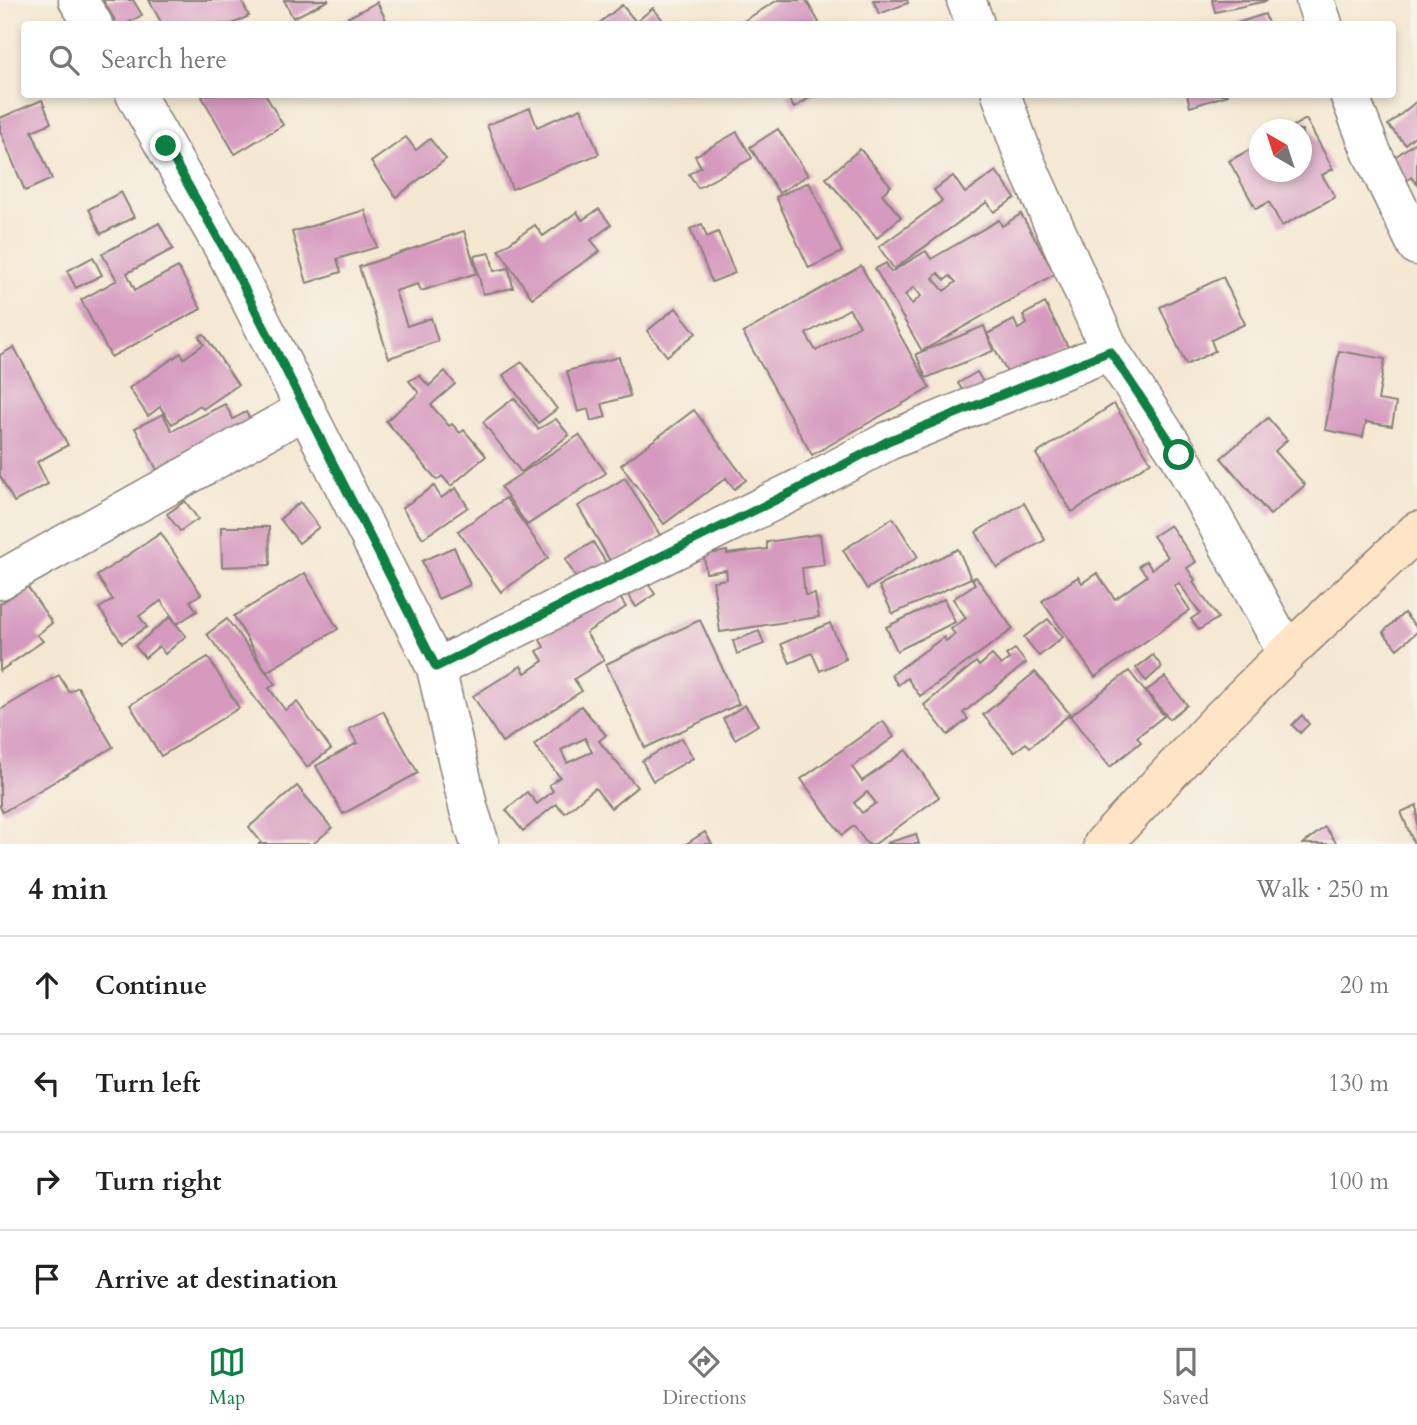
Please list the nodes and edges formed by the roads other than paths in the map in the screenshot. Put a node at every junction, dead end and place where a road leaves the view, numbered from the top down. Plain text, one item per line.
1 (78, 0) edge
2 (966, 0) edge
3 (1315, 0) edge
4 (91, 21) edge
5 (974, 21) edge
6 (1323, 21) edge
7 (137, 98) edge
8 (1002, 98) edge
9 (1351, 98) edge
10 (1417, 246) edge
11 (1110, 351) junction
12 (306, 410) junction
13 (1417, 531) edge
14 (0, 580) edge
15 (1287, 653) junction
16 (436, 667) junction
17 (480, 844) edge
18 (1103, 844) edge

1 - 4 street
2 - 5 street
3 - 6 street
7 - 12 street
8 - 11 street
9 - 10 street
11 - 15 street
11 - 16 street
12 - 14 street
12 - 16 street
13 - 15 street
15 - 18 street
16 - 17 street

